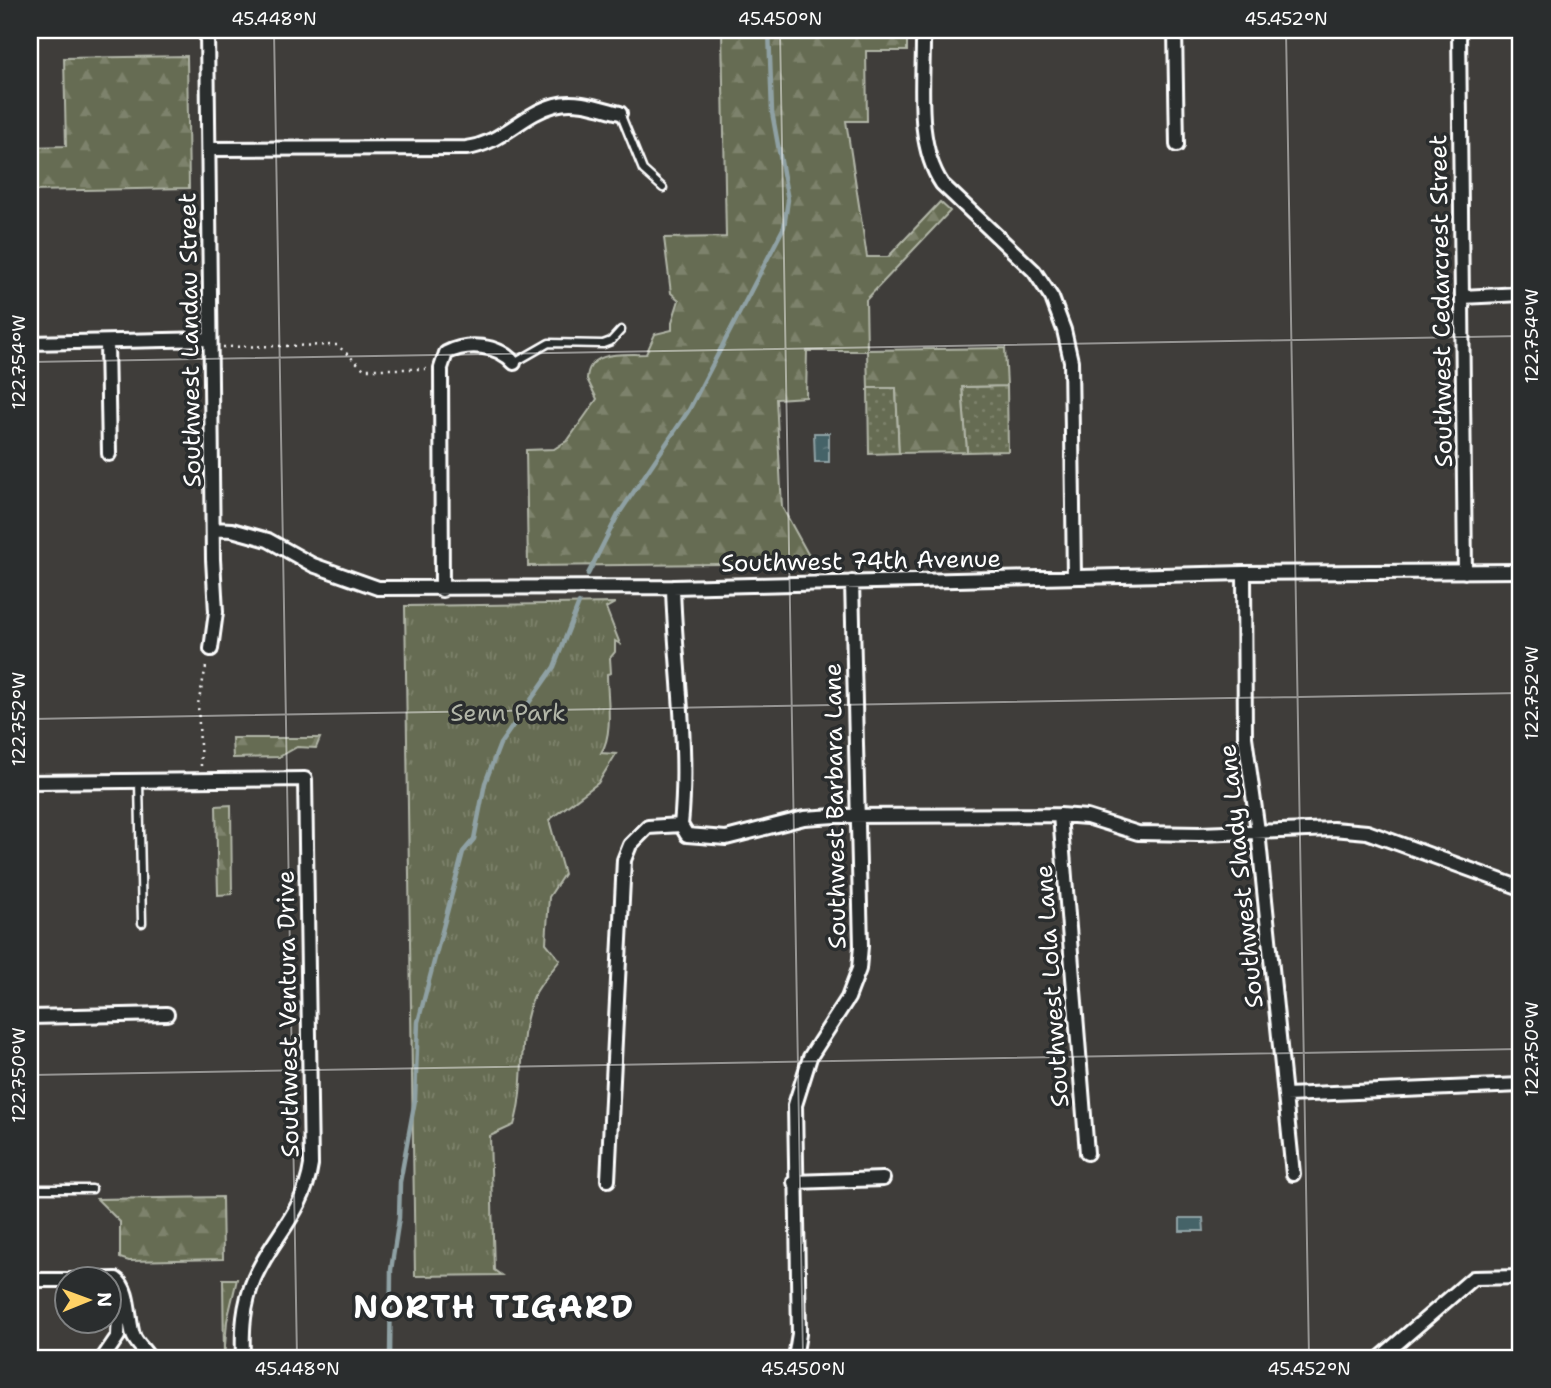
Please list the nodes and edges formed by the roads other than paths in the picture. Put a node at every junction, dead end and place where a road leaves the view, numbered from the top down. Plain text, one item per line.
1 (207, 30) edge
2 (923, 30) edge
3 (1175, 30) edge
4 (1459, 30) edge
5 (620, 113) joint
6 (1177, 145) dead end
7 (209, 149) junction
8 (663, 188) dead end
9 (1521, 294) edge
10 (1462, 297) junction
11 (621, 330) dead end
12 (107, 342) junction
13 (30, 343) edge
14 (210, 343) junction
15 (514, 363) joint
16 (109, 454) dead end
17 (214, 529) junction
18 (1521, 571) edge
19 (1465, 572) junction
20 (1244, 573) junction
21 (1074, 577) junction
22 (852, 582) junction
23 (673, 587) junction
24 (442, 590) junction
25 (211, 649) road end
26 (139, 780) junction
27 (30, 782) edge
28 (1060, 815) junction
29 (856, 816) junction
30 (681, 825) junction
31 (1258, 831) junction
32 (1521, 888) edge
33 (142, 923) dead end
34 (167, 1014) dead end
35 (30, 1017) edge
36 (1521, 1084) edge
37 (1286, 1095) junction
38 (1087, 1153) dead end
39 (1293, 1174) dead end
40 (883, 1179) dead end
41 (608, 1180) dead end
42 (794, 1182) junction
43 (30, 1189) edge
44 (92, 1189) dead end
45 (1521, 1277) edge
46 (30, 1280) edge
47 (52, 1280) edge
48 (122, 1286) edge
49 (125, 1303) junction
50 (103, 1358) edge
51 (149, 1358) edge
52 (243, 1358) edge
53 (794, 1358) edge
54 (1380, 1358) edge

1 - 7 street, Southwest Landau Street
2 - 21 street
3 - 6 street
4 - 10 street, Southwest Cedarcrest Street
5 - 7 street
5 - 8 lane
7 - 14 street, Southwest Landau Street
9 - 10 street
10 - 19 street, Southwest Cedarcrest Street
11 - 15 lane
12 - 13 street
12 - 14 street
12 - 16 street
14 - 17 street, Southwest Landau Street
15 - 24 street
17 - 24 street, Southwest 74th Avenue
17 - 25 street, Southwest Landau Street
18 - 19 street, Southwest 74th Avenue
19 - 20 street, Southwest 74th Avenue
20 - 21 street, Southwest 74th Avenue
20 - 31 street, Southwest Shady Lane
21 - 22 street, Southwest 74th Avenue
22 - 23 street, Southwest 74th Avenue
22 - 29 street, Southwest Barbara Lane
23 - 24 street, Southwest 74th Avenue
23 - 30 street
26 - 27 street
26 - 33 lane
26 - 52 street, Southwest Ventura Drive
28 - 29 street
28 - 31 street
28 - 38 street, Southwest Lola Lane
29 - 30 street
29 - 42 street, Southwest Barbara Lane
30 - 41 street
31 - 32 street
31 - 37 street, Southwest Shady Lane
34 - 35 street
36 - 37 street
37 - 39 street, Southwest Shady Lane
40 - 42 street
42 - 53 street, Southwest Barbara Lane
43 - 44 lane
45 - 54 street
46 - 47 street
48 - 49 street
49 - 50 street
49 - 51 street

